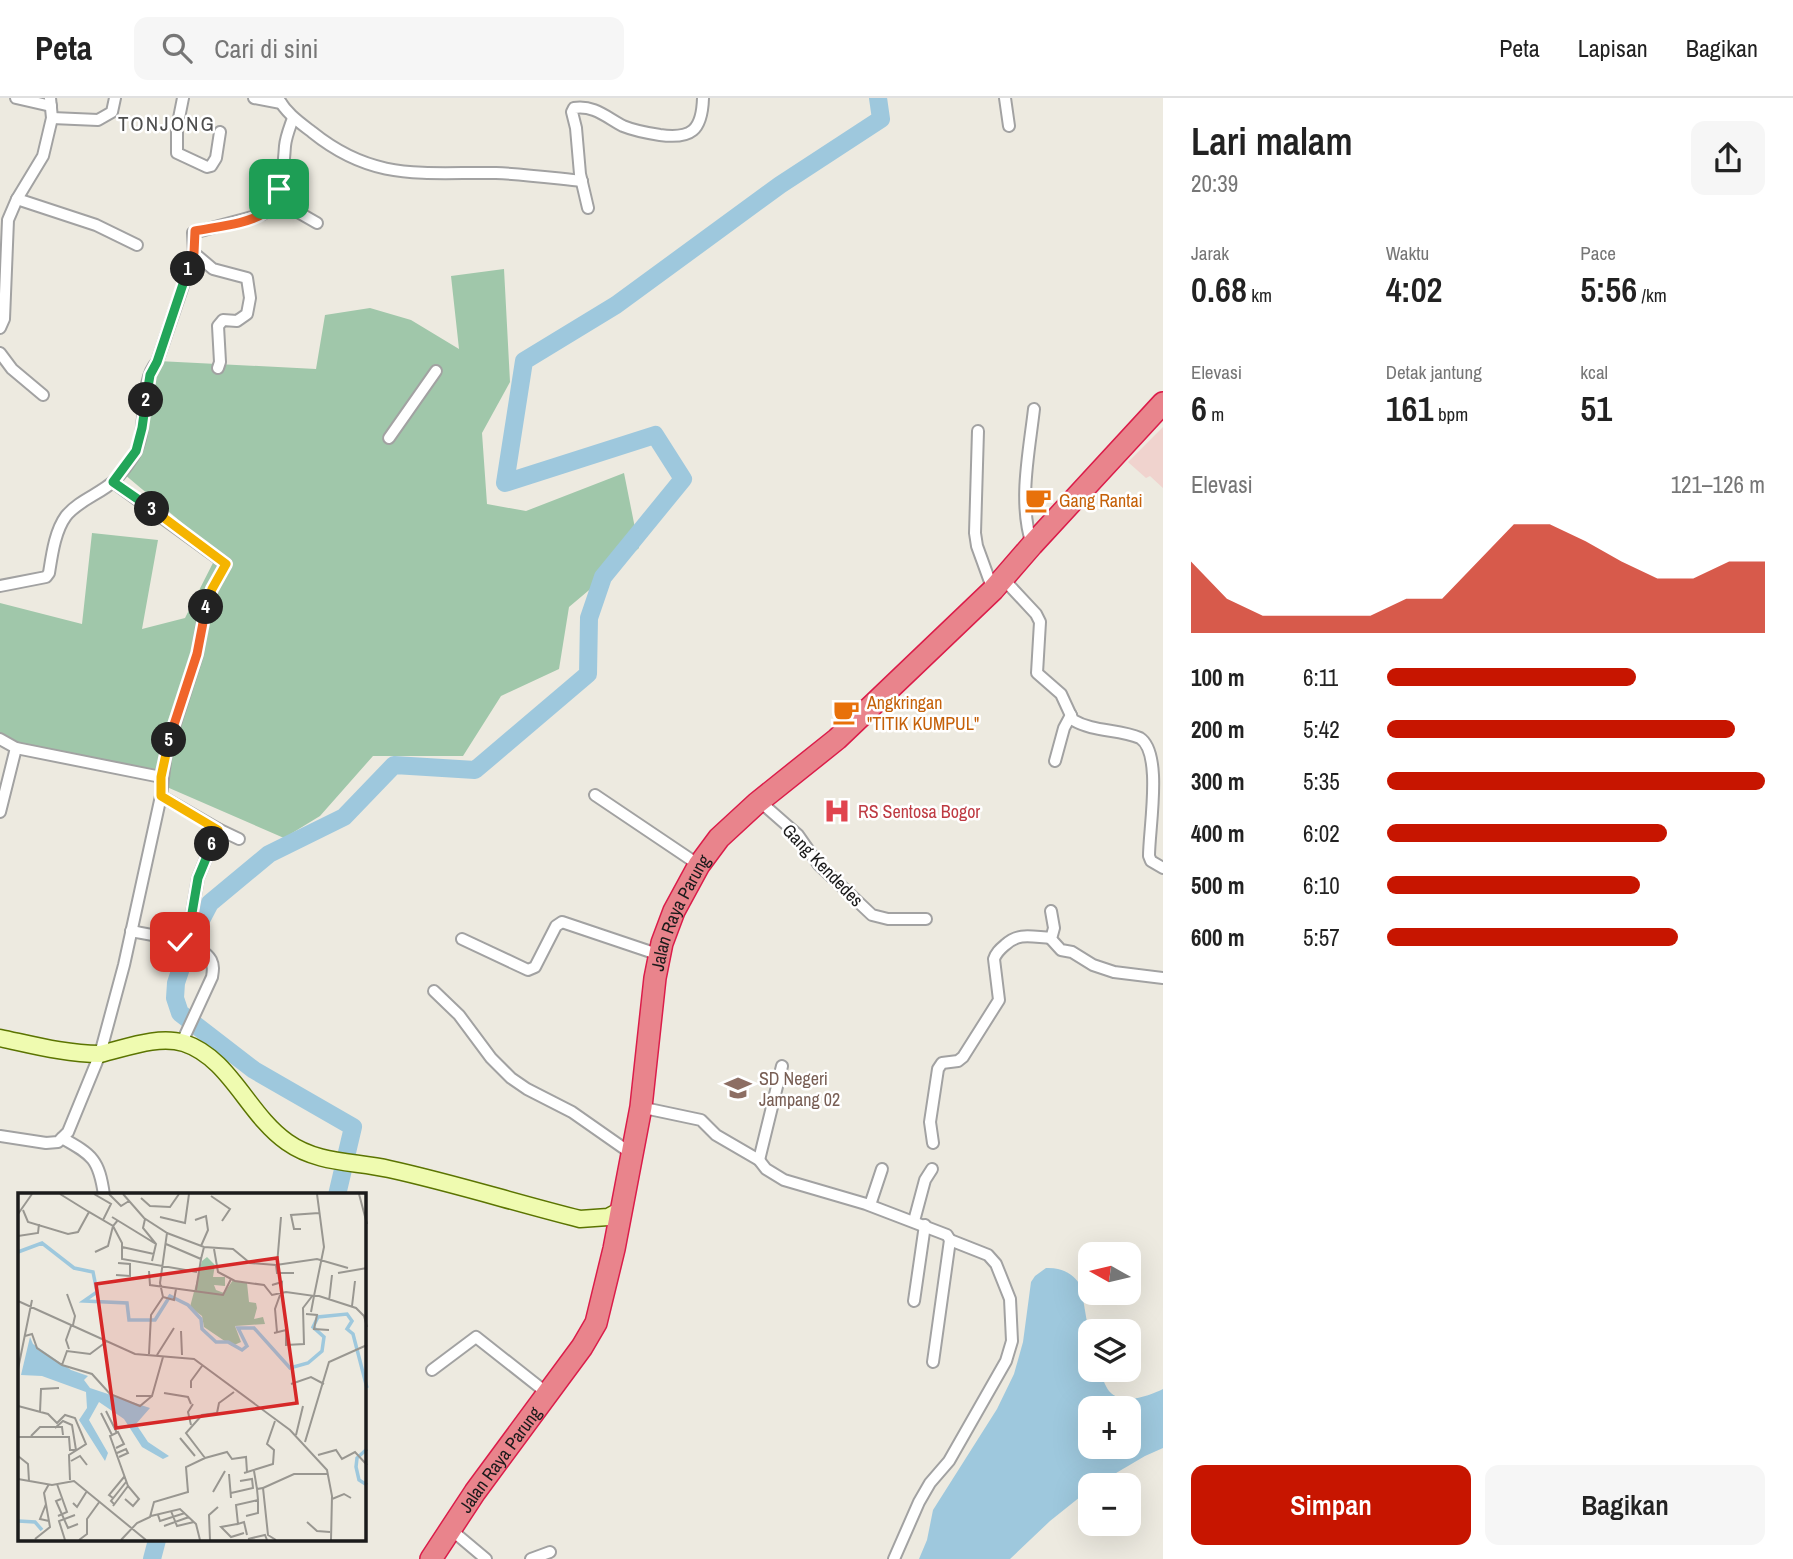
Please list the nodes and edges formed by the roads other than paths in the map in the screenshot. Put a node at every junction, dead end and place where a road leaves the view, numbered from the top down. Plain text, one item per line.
1 (16, 98) edge
2 (115, 98) edge
3 (183, 98) edge
4 (254, 98) edge
5 (703, 98) edge
6 (1004, 98) edge
7 (279, 100) edge
8 (51, 107) edge
9 (293, 118) junction
10 (1009, 126) dead end
11 (220, 132) dead end
12 (582, 181) junction
13 (17, 199) junction
14 (275, 199) junction
15 (588, 208) dead end
16 (317, 223) dead end
17 (137, 245) dead end
18 (194, 253) junction
19 (0, 328) edge
20 (0, 353) edge
21 (218, 368) dead end
22 (436, 371) dead end
23 (43, 395) dead end
24 (1163, 403) edge
25 (1034, 410) dead end
26 (1163, 419) edge
27 (978, 431) dead end
28 (389, 438) dead end
29 (113, 482) junction
30 (1032, 545) junction
31 (0, 586) edge
32 (1001, 587) junction
33 (1071, 715) junction
34 (0, 739) edge
35 (16, 748) junction
36 (1055, 761) dead end
37 (812, 764) junction
38 (161, 777) junction
39 (594, 795) dead end
40 (161, 796) junction
41 (765, 807) junction
42 (0, 812) edge
43 (218, 830) junction
44 (239, 839) dead end
45 (699, 865) junction
46 (1163, 868) edge
47 (1051, 911) dead end
48 (926, 919) dead end
49 (131, 931) junction
50 (463, 939) dead end
51 (1051, 939) junction
52 (179, 942) junction
53 (660, 955) junction
54 (1163, 978) edge
55 (434, 991) dead end
56 (185, 1036) junction
57 (0, 1038) edge
58 (100, 1054) junction
59 (782, 1066) dead end
60 (649, 1109) junction
61 (0, 1136) edge
62 (62, 1138) junction
63 (933, 1143) dead end
64 (632, 1154) junction
65 (759, 1160) junction
66 (882, 1169) dead end
67 (932, 1169) dead end
68 (104, 1193) edge
69 (870, 1205) junction
70 (621, 1210) junction
71 (580, 1219) junction
72 (920, 1223) junction
73 (950, 1240) junction
74 (614, 1249) junction
75 (914, 1301) dead end
76 (933, 1362) dead end
77 (432, 1370) dead end
78 (547, 1394) junction
79 (455, 1533) junction
80 (550, 1552) dead end
81 (431, 1559) edge
82 (440, 1559) edge
83 (486, 1559) edge
84 (531, 1559) edge
85 (894, 1559) edge

1 - 8 street
2 - 8 street
3 - 11 street
4 - 7 street
5 - 12 street
6 - 10 street
7 - 9 street
8 - 13 street
9 - 12 street
9 - 14 street
12 - 15 street
13 - 17 street
13 - 19 street
14 - 16 street
14 - 18 street
18 - 21 street
18 - 29 street
20 - 23 street
22 - 28 street
24 - 30 highway, Jalan Raya Parung
25 - 30 street
26 - 32 highway, Jalan Raya Parung
27 - 32 street
29 - 31 street
29 - 38 street
30 - 32 highway, Jalan Raya Parung
32 - 33 street
32 - 37 highway, Jalan Raya Parung
33 - 36 street
33 - 46 street
34 - 35 street
35 - 38 street
35 - 42 street
37 - 41 highway, Jalan Raya Parung
37 - 45 highway, Jalan Raya Parung
38 - 40 street
39 - 45 street
40 - 43 street
40 - 49 street
41 - 48 street, Gang Kendedes
41 - 60 highway, Jalan Raya Parung
43 - 44 street
43 - 52 street
45 - 53 highway, Jalan Raya Parung
47 - 51 street
49 - 52 street
49 - 58 street
50 - 53 street
51 - 54 street
51 - 63 street
52 - 56 street
53 - 64 highway, Jalan Raya Parung
55 - 64 street
56 - 58 street
56 - 71 street
57 - 58 street
58 - 62 street
59 - 65 street
60 - 65 street
60 - 79 highway, Jalan Raya Parung
61 - 62 street
62 - 68 street
64 - 70 highway, Jalan Raya Parung
65 - 69 street
66 - 69 street
67 - 72 street
69 - 72 street
70 - 71 street
70 - 74 highway, Jalan Raya Parung
71 - 74 street
72 - 73 street
72 - 75 street
73 - 76 street
73 - 85 street
74 - 78 highway, Jalan Raya Parung
77 - 78 street
78 - 81 highway, Jalan Raya Parung
79 - 82 highway, Jalan Raya Parung
79 - 83 street
80 - 84 street

